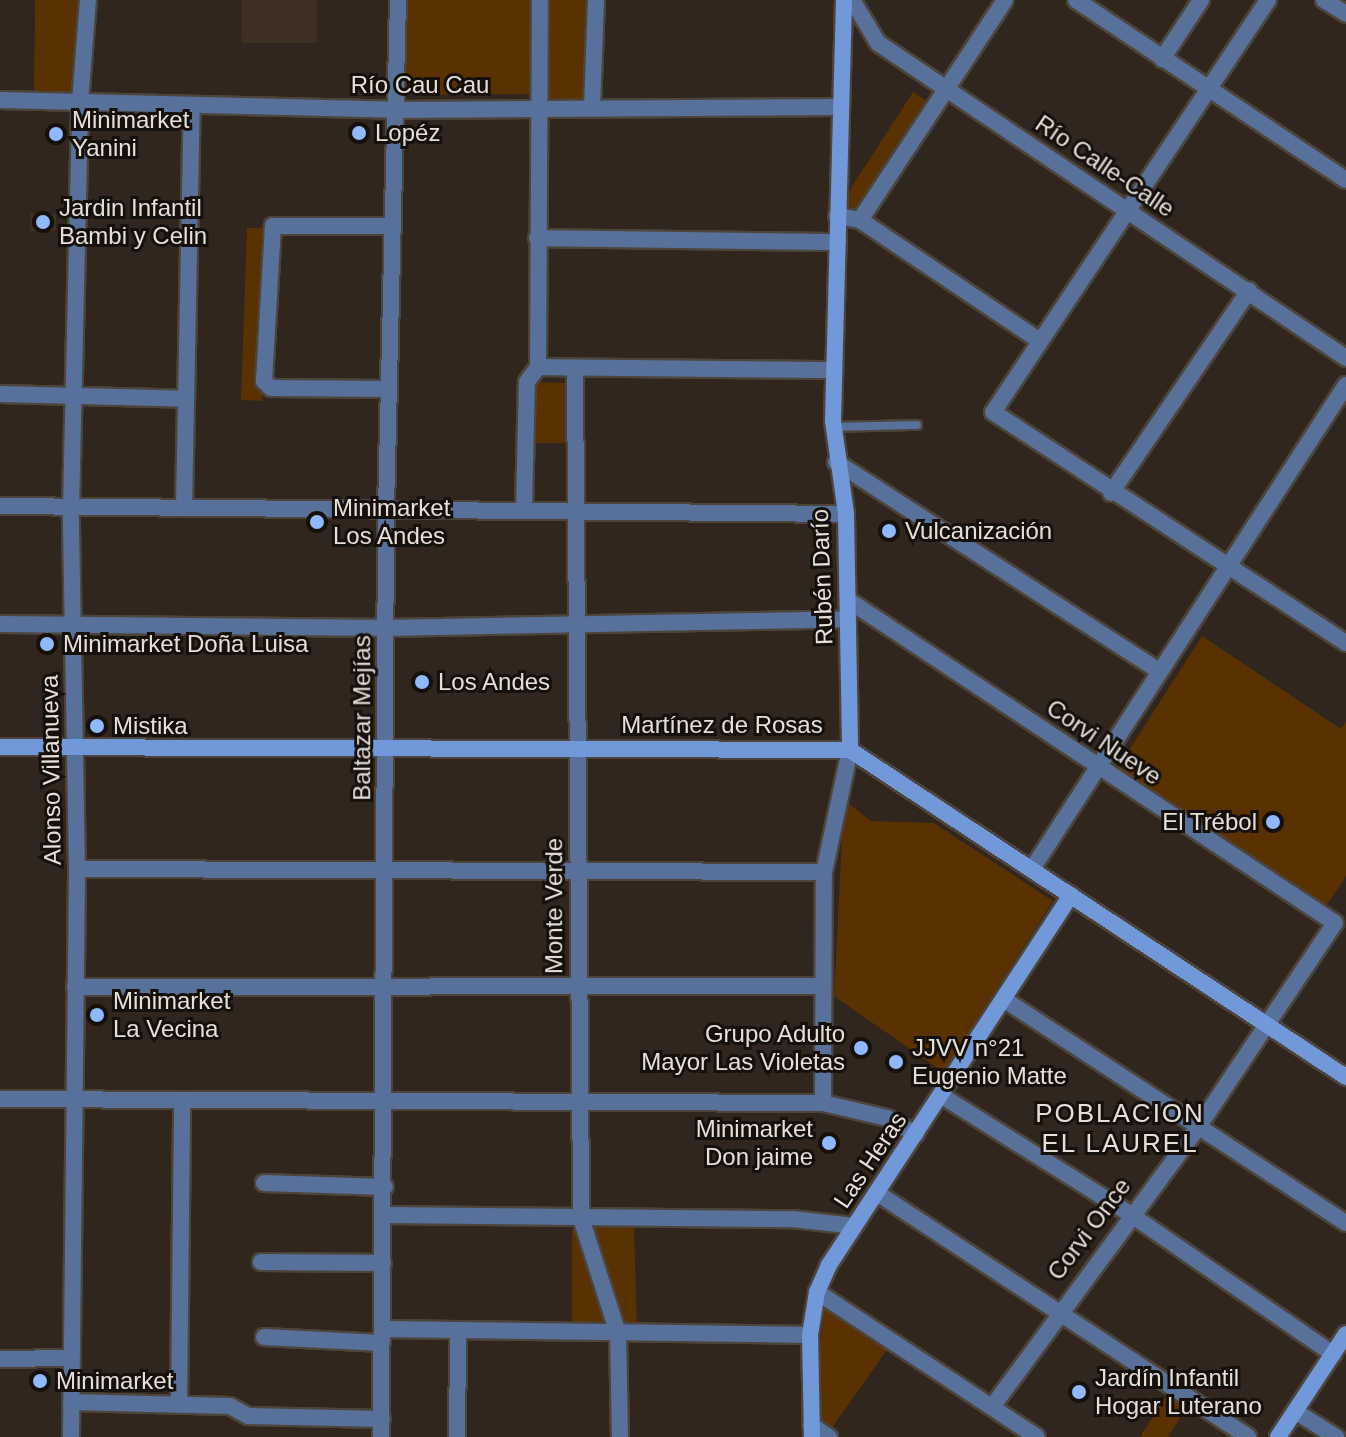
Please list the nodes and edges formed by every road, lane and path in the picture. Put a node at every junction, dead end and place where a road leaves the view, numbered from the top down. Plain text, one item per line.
1 (88, 0) edge
2 (398, 0) edge
3 (540, 0) edge
4 (596, 0) edge
5 (844, 0) edge
6 (852, 0) edge
7 (1005, 0) edge
8 (1076, 0) edge
9 (1201, 0) edge
10 (1268, 0) edge
11 (1324, 0) edge
12 (1346, 14) edge
13 (1162, 59) junction
14 (945, 88) junction
15 (1208, 89) junction
16 (0, 100) edge
17 (80, 103) junction
18 (192, 107) junction
19 (840, 107) junction
20 (537, 108) junction
21 (592, 108) junction
22 (396, 110) junction
23 (1346, 180) edge
24 (1128, 210) junction
25 (837, 216) junction
26 (860, 220) junction
27 (392, 226) junction
28 (537, 238) junction
29 (838, 242) junction
30 (1249, 291) junction
31 (1040, 341) junction
32 (1346, 358) edge
33 (538, 367) junction
34 (575, 370) junction
35 (834, 370) junction
36 (1346, 385) edge
37 (389, 389) junction
38 (0, 394) edge
39 (74, 396) junction
40 (186, 399) junction
41 (917, 425) dead end
42 (833, 427) junction
43 (836, 462) junction
44 (1111, 493) junction
45 (0, 506) edge
46 (71, 508) junction
47 (184, 508) junction
48 (386, 509) junction
49 (524, 510) junction
50 (579, 510) junction
51 (846, 514) junction
52 (1225, 568) junction
53 (848, 600) junction
54 (848, 619) junction
55 (0, 624) edge
56 (581, 625) junction
57 (72, 626) junction
58 (386, 628) junction
59 (1342, 643) edge
60 (1159, 671) junction
61 (0, 747) edge
62 (77, 747) junction
63 (387, 748) junction
64 (579, 749) junction
65 (850, 750) junction
66 (1096, 766) junction
67 (77, 869) junction
68 (1032, 869) junction
69 (385, 870) junction
70 (824, 872) junction
71 (578, 873) junction
72 (1071, 895) junction
73 (1341, 923) edge
74 (821, 986) junction
75 (75, 987) junction
76 (386, 988) junction
77 (578, 989) junction
78 (1005, 1000) junction
79 (1267, 1025) junction
80 (1346, 1077) edge
81 (942, 1096) junction
82 (0, 1099) edge
83 (73, 1100) junction
84 (182, 1100) junction
85 (385, 1101) junction
86 (581, 1102) junction
87 (823, 1103) junction
88 (1199, 1126) junction
89 (916, 1134) junction
90 (264, 1183) dead end
91 (385, 1187) junction
92 (877, 1193) junction
93 (1130, 1214) junction
94 (385, 1215) junction
95 (581, 1218) junction
96 (1346, 1223) edge
97 (854, 1226) junction
98 (261, 1262) dead end
99 (383, 1263) junction
100 (817, 1292) junction
101 (1058, 1312) junction
102 (458, 1333) junction
103 (618, 1333) junction
104 (1346, 1334) edge
105 (810, 1335) junction
106 (383, 1336) junction
107 (264, 1337) dead end
108 (1333, 1354) junction
109 (69, 1358) junction
110 (0, 1359) edge
111 (71, 1402) junction
112 (179, 1405) junction
113 (992, 1407) junction
114 (1295, 1411) junction
115 (382, 1419) junction
116 (811, 1431) edge
117 (71, 1437) edge
118 (381, 1437) edge
119 (457, 1437) edge
120 (620, 1437) edge
121 (829, 1437) edge
122 (1037, 1437) edge
123 (1248, 1437) edge
124 (1278, 1437) edge
125 (1336, 1437) edge

1 - 17 street, Alonso Villanueva
2 - 22 street, Baltazar Mejías
3 - 20 street
4 - 21 street
5 - 19 street, Rubén Darío
6 - 14 street, Río Calle-Calle
7 - 14 street
8 - 13 street
9 - 13 street
10 - 15 street
11 - 12 street
13 - 15 street
14 - 24 street, Río Calle-Calle
14 - 26 street
15 - 23 street
15 - 24 street
16 - 17 street, Río Cau Cau
17 - 18 street, Río Cau Cau
17 - 39 street, Alonso Villanueva
18 - 22 street, Río Cau Cau
18 - 40 street
19 - 21 street, Río Cau Cau
19 - 25 street, Rubén Darío
20 - 21 street, Río Cau Cau
20 - 22 street, Río Cau Cau
20 - 28 street
22 - 27 street, Baltazar Mejías
24 - 30 street, Río Calle-Calle
24 - 31 street
25 - 26 street
25 - 29 street, Rubén Darío
26 - 31 street
27 - 37 street, Baltazar Mejías
27 - 37 street
28 - 29 street
28 - 33 street
29 - 35 street, Rubén Darío
30 - 32 street, Río Calle-Calle
30 - 44 street
31 - 44 street
33 - 34 street
33 - 49 street
34 - 35 street
34 - 50 street, Monte Verde
35 - 42 street, Rubén Darío
36 - 52 street
37 - 48 street, Baltazar Mejías
38 - 39 street
39 - 40 street
39 - 46 street, Alonso Villanueva
40 - 47 street
41 - 42 lane
42 - 43 street, Rubén Darío
43 - 51 street, Rubén Darío
43 - 60 street
44 - 52 street
45 - 46 street
46 - 47 street
46 - 57 street, Alonso Villanueva
47 - 48 street
48 - 49 street
48 - 58 street, Baltazar Mejías
49 - 50 street
50 - 51 street
50 - 56 street, Monte Verde
51 - 53 street, Rubén Darío
52 - 59 street
52 - 60 street
53 - 54 street, Rubén Darío
53 - 66 street, Corvi Nueve
54 - 56 street
54 - 65 street, Rubén Darío
55 - 57 street
56 - 58 street
56 - 64 street, Monte Verde
57 - 58 street
57 - 62 street, Alonso Villanueva
58 - 63 street, Baltazar Mejías
60 - 66 street
61 - 62 street, Martínez de Rosas
62 - 63 street, Martínez de Rosas
62 - 67 street, Alonso Villanueva
63 - 64 street, Martínez de Rosas
63 - 69 street, Baltazar Mejías
64 - 65 street, Martínez de Rosas
64 - 71 street, Monte Verde
65 - 68 street, Martínez de Rosas
65 - 70 street, Rubén Darío
66 - 68 street
66 - 73 street, Corvi Nueve
67 - 69 street
67 - 75 street, Alonso Villanueva
68 - 72 street, Martínez de Rosas
69 - 71 street
69 - 76 street, Baltazar Mejías
70 - 71 street
70 - 74 street, Rubén Darío
71 - 77 street, Monte Verde
72 - 78 street, Las Heras
72 - 79 street, Martínez de Rosas
73 - 79 street, Corvi Once
74 - 77 street
74 - 87 street, Rubén Darío
75 - 76 street
75 - 83 street, Alonso Villanueva
76 - 77 street
76 - 85 street, Baltazar Mejías
77 - 86 street, Monte Verde
78 - 81 street, Las Heras
78 - 88 street
79 - 80 street, Martínez de Rosas
79 - 88 street, Corvi Once
81 - 89 street, Las Heras
81 - 93 street
82 - 83 street
83 - 84 street
83 - 109 street, Alonso Villanueva
84 - 85 street
84 - 112 street
85 - 86 street
85 - 91 street, Baltazar Mejías
86 - 87 street
86 - 95 street, Monte Verde
87 - 89 street
88 - 93 street, Corvi Once
88 - 96 street
89 - 92 street, Las Heras
90 - 91 street
91 - 94 street, Baltazar Mejías
92 - 97 street, Las Heras
92 - 101 street
93 - 101 street, Corvi Once
93 - 108 street
94 - 95 street
94 - 99 street, Baltazar Mejías
95 - 97 street
95 - 103 street, Monte Verde
97 - 100 street, Las Heras
98 - 99 street
99 - 106 street, Baltazar Mejías
100 - 105 street, Las Heras
100 - 113 street
101 - 113 street, Corvi Once
101 - 123 street
102 - 103 street
102 - 106 street
102 - 119 street
103 - 105 street
103 - 120 street, Monte Verde
104 - 108 street
105 - 116 street, Las Heras
106 - 107 street
106 - 115 street, Baltazar Mejías
108 - 114 street
109 - 110 street
109 - 111 street, Alonso Villanueva
111 - 112 street
111 - 117 street, Alonso Villanueva
112 - 115 street
113 - 122 street
114 - 124 street
114 - 125 street
115 - 118 street, Baltazar Mejías
116 - 121 street

